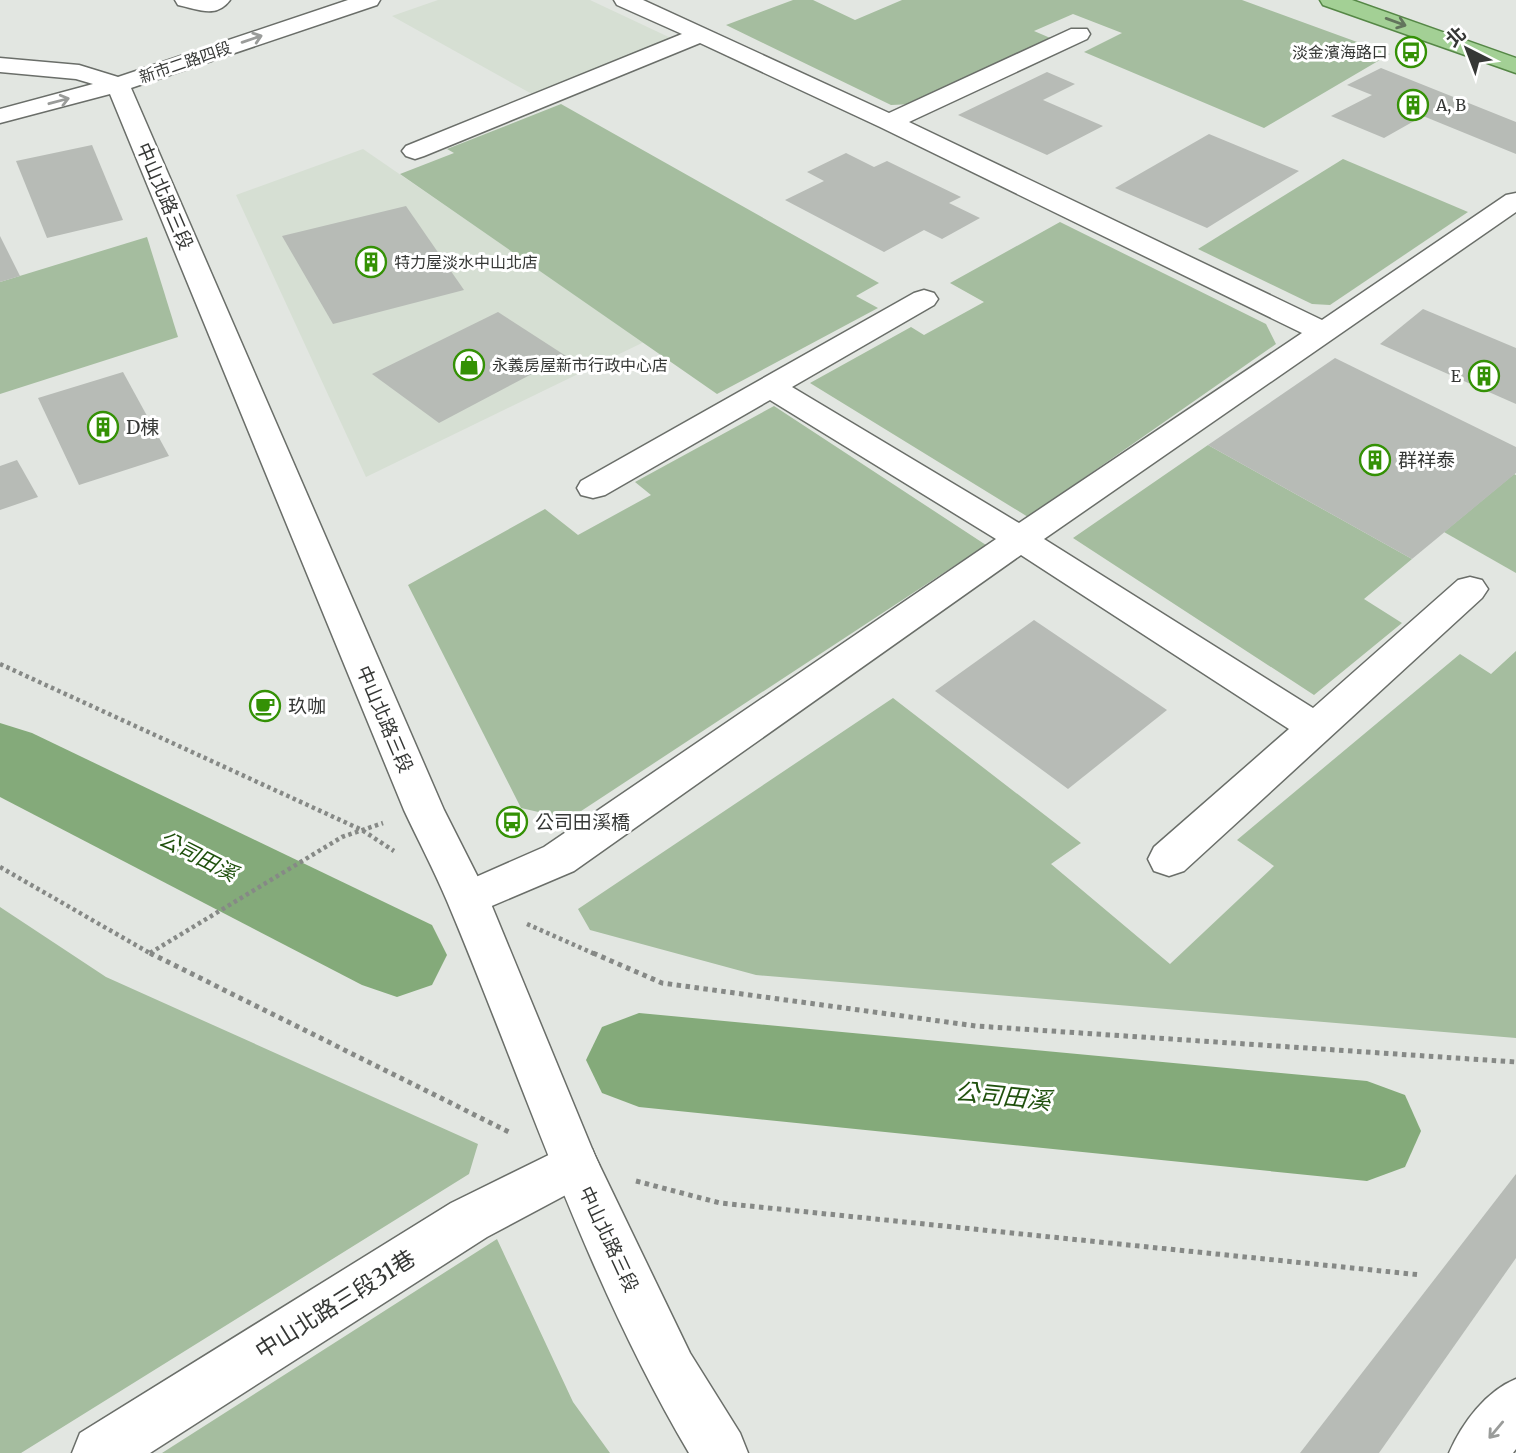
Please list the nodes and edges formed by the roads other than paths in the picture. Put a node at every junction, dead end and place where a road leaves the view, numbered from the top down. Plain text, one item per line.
1 (186, 0) edge
2 (369, 0) edge
3 (625, 0) edge
4 (1331, 0) edge
5 (220, 14) edge
6 (1079, 34) dead end
7 (700, 35) junction
8 (0, 65) edge
9 (1516, 66) edge
10 (79, 72) junction
11 (117, 72) junction
12 (13, 89) dead end
13 (0, 116) edge
14 (889, 122) junction
15 (415, 151) dead end
16 (1515, 201) edge
17 (924, 299) dead end
18 (1322, 331) junction
19 (771, 387) junction
20 (593, 488) dead end
21 (1020, 539) junction
22 (1470, 589) dead end
23 (1316, 729) junction
24 (1168, 859) dead end
25 (468, 899) junction
26 (575, 1165) junction
27 (1516, 1406) edge
28 (100, 1453) edge
29 (720, 1453) edge
30 (1477, 1453) edge

1 - 5 street
11 -> 2 street, 新市二路四段
3 - 7 street
4 -> 9 main road
6 - 14 street
7 - 14 street
7 - 15 street
8 - 10 street
10 - 11 street
10 - 12 street
13 -> 11 street, 新市二路四段
11 - 25 street, 中山北路三段
14 - 18 street
16 - 18 street
17 - 19 street
18 - 21 street
19 - 20 street
19 - 21 street
21 - 23 street
21 - 25 street
22 - 23 street
23 - 24 street
25 - 26 street, 中山北路三段
26 - 28 street, 中山北路三段31巷
26 - 29 street, 中山北路三段
27 -> 30 street

